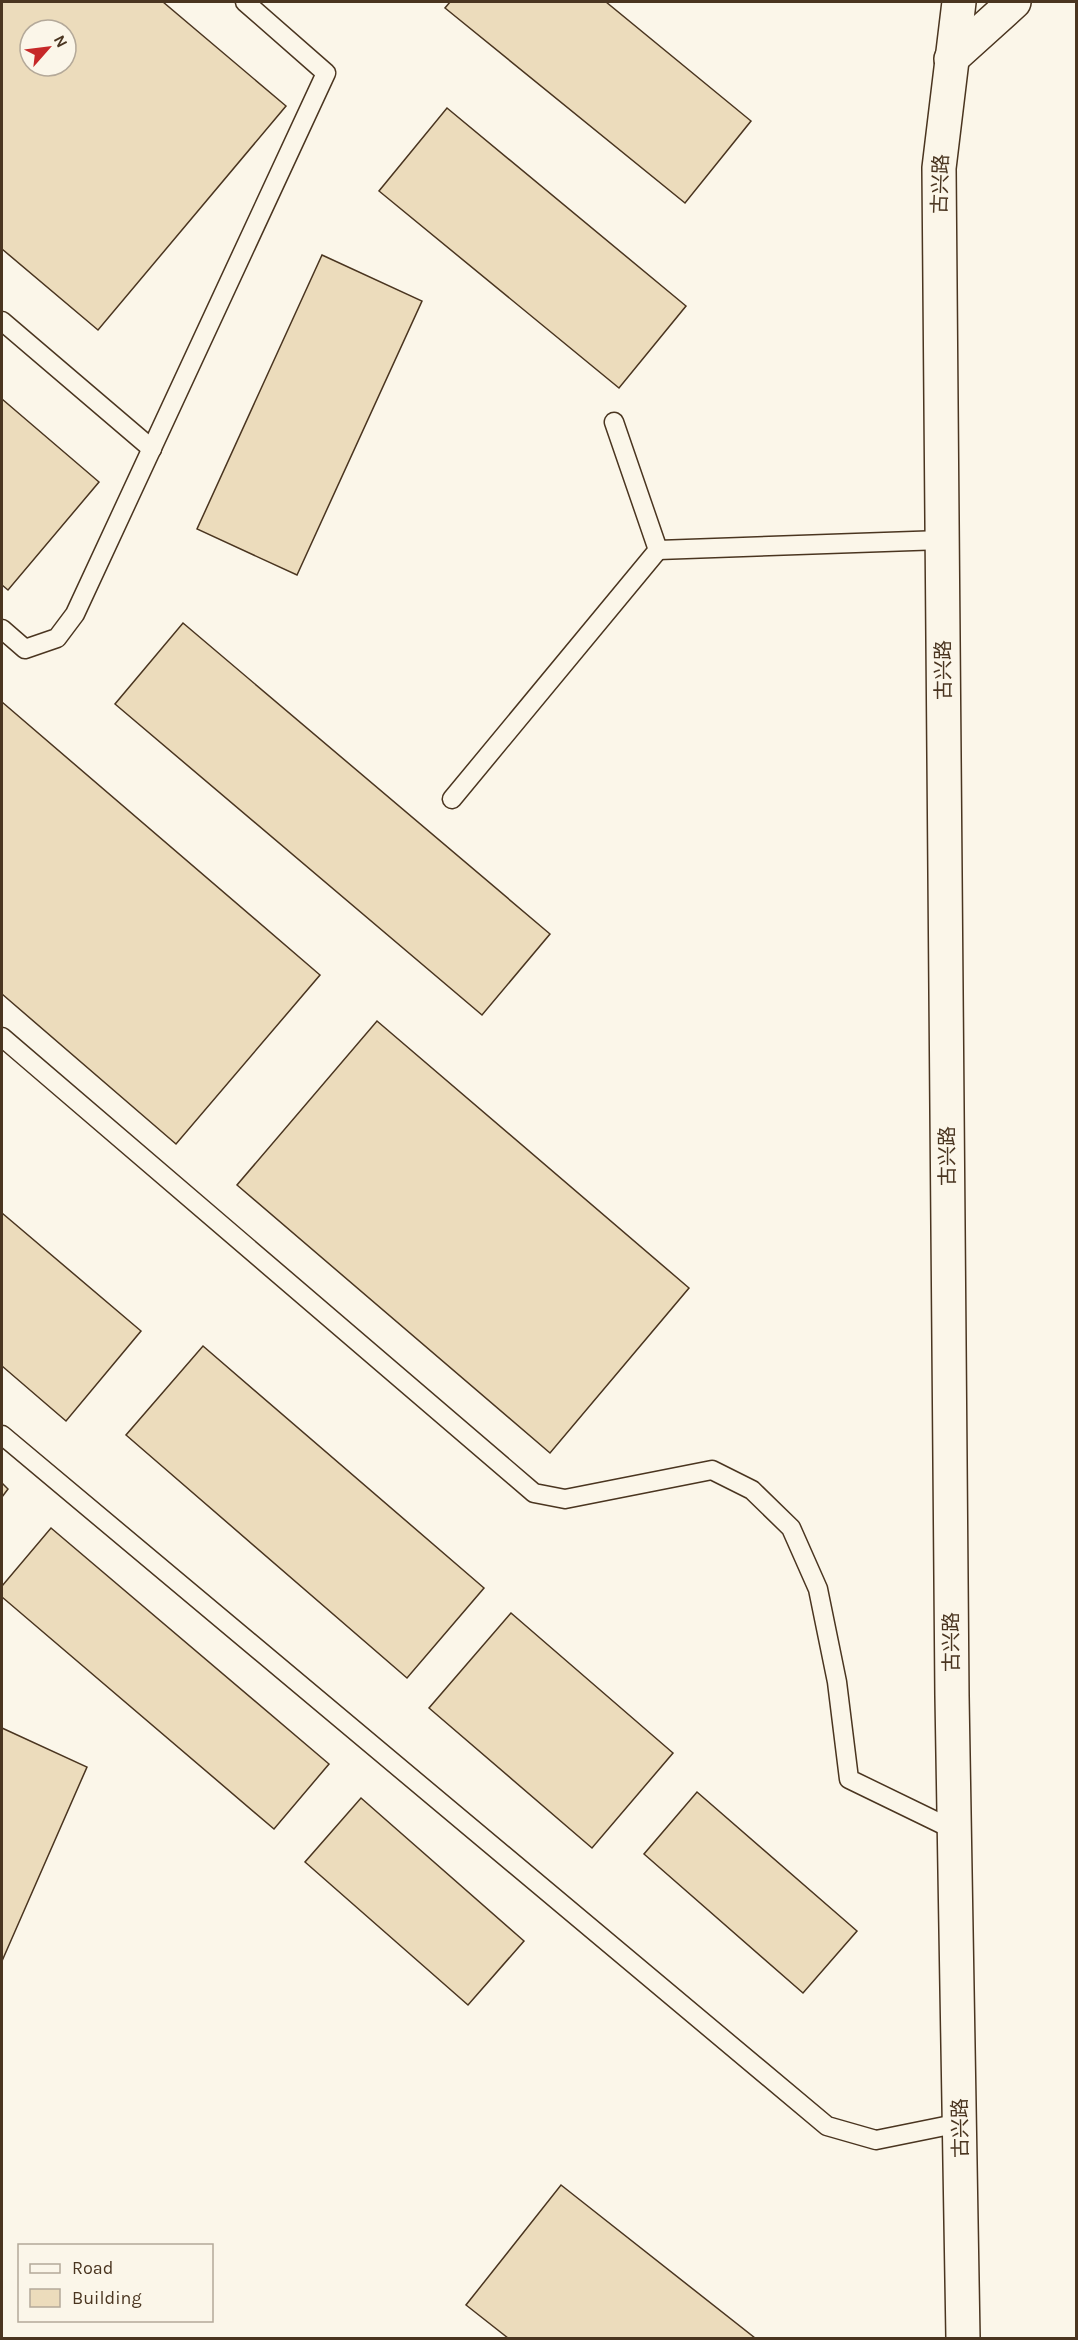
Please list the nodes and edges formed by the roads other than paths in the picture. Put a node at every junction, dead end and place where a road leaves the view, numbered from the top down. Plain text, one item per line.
1 (245, 2) edge
2 (958, 2) edge
3 (1014, 2) edge
4 (951, 59) junction
5 (2, 321) edge
6 (614, 422) dead end
7 (152, 449) junction
8 (942, 540) junction
9 (658, 550) junction
10 (2, 629) edge
11 (452, 799) dead end
12 (2, 1037) edge
13 (2, 1435) edge
14 (954, 1830) junction
15 (960, 2123) junction
16 (963, 2338) edge

1 - 7 lane
2 - 4 street, 古兴路
3 - 4 street
4 - 8 street, 古兴路
5 - 7 lane
6 - 9 lane
7 - 10 lane
8 - 9 lane
8 - 14 street, 古兴路
9 - 11 lane
12 - 14 lane
13 - 15 lane
14 - 15 street, 古兴路
15 - 16 street, 古兴路

